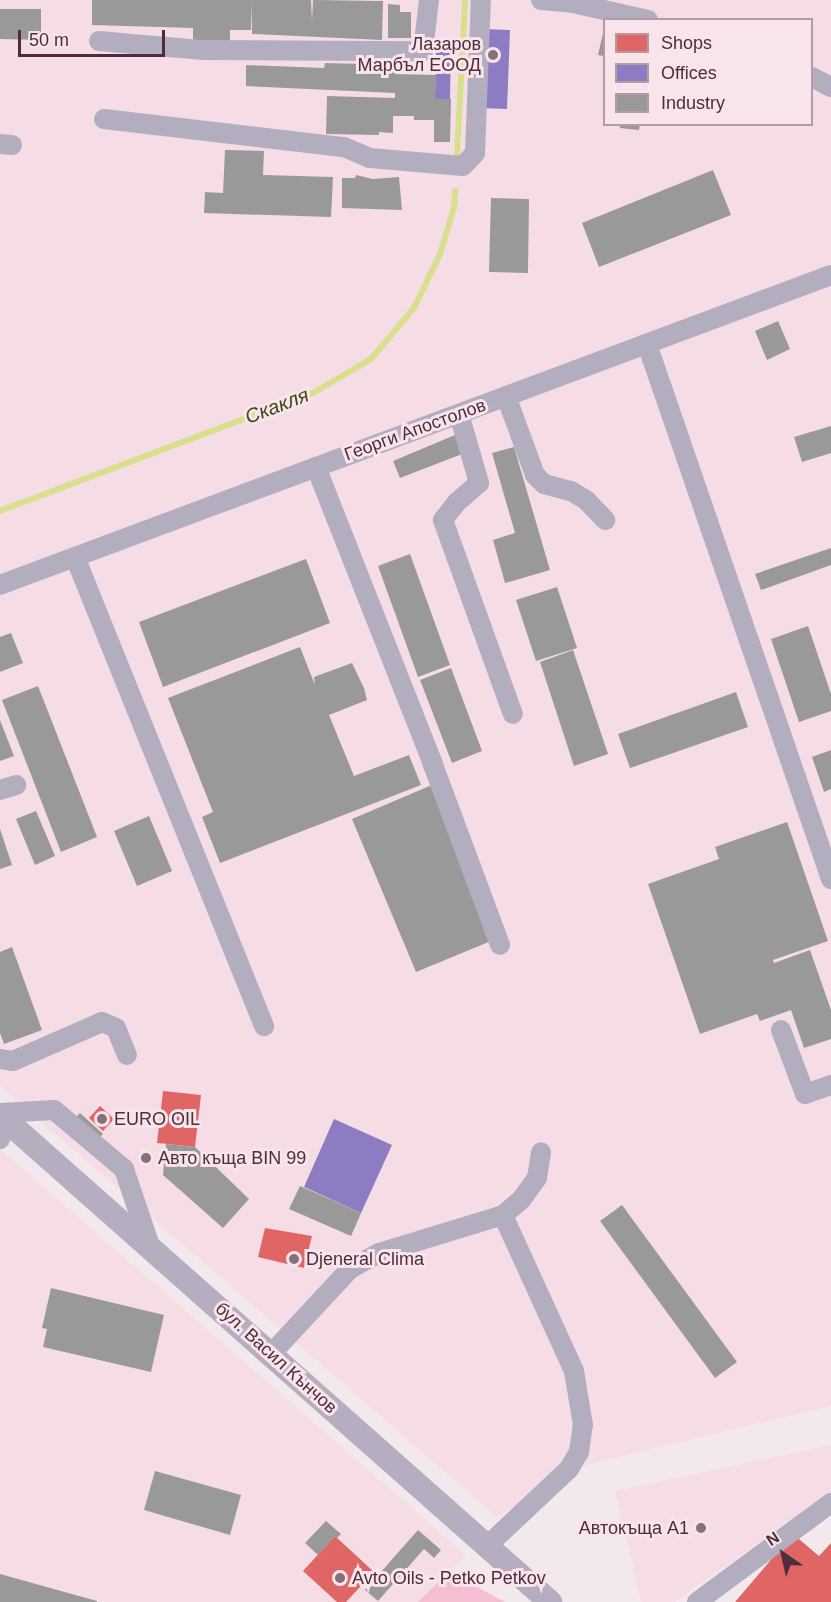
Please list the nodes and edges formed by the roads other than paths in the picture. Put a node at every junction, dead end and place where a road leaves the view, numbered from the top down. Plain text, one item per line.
1 (429, 0) edge
2 (481, 0) edge
3 (541, 0) edge
4 (639, 18) edge
5 (99, 41) dead end
6 (813, 78) edge
7 (831, 87) edge
8 (104, 119) dead end
9 (831, 275) edge
10 (647, 344) junction
11 (506, 396) junction
12 (459, 414) junction
13 (316, 467) junction
14 (605, 519) dead end
15 (75, 557) junction
16 (0, 585) edge
17 (513, 714) dead end
18 (831, 879) edge
19 (500, 945) dead end
20 (264, 1026) dead end
21 (781, 1030) dead end
22 (127, 1055) dead end
23 (0, 1059) edge
24 (831, 1085) edge
25 (1, 1122) edge
26 (541, 1152) dead end
27 (503, 1215) junction
28 (150, 1246) junction
29 (272, 1354) junction
30 (831, 1503) edge
31 (487, 1546) junction
32 (550, 1602) edge
33 (697, 1602) edge

1 - 5 street
2 - 8 street
3 - 4 street
6 - 7 street
9 - 10 street, Георги Апостолов
10 - 11 street, Георги Апостолов
10 - 18 street
11 - 12 street, Георги Апостолов
11 - 14 street
12 - 13 street, Георги Апостолов
12 - 17 street
13 - 15 street, Георги Апостолов
13 - 19 street
15 - 16 street, Георги Апостолов
15 - 20 street
21 - 24 street
22 - 23 street
25 - 28 main road, бул. Васил Кънчов
25 - 28 street
26 - 27 street
27 - 29 street
27 - 31 street
28 - 29 main road, бул. Васил Кънчов
29 - 31 main road, бул. Васил Кънчов
30 - 33 street
31 - 32 main road, бул. Васил Кънчов

